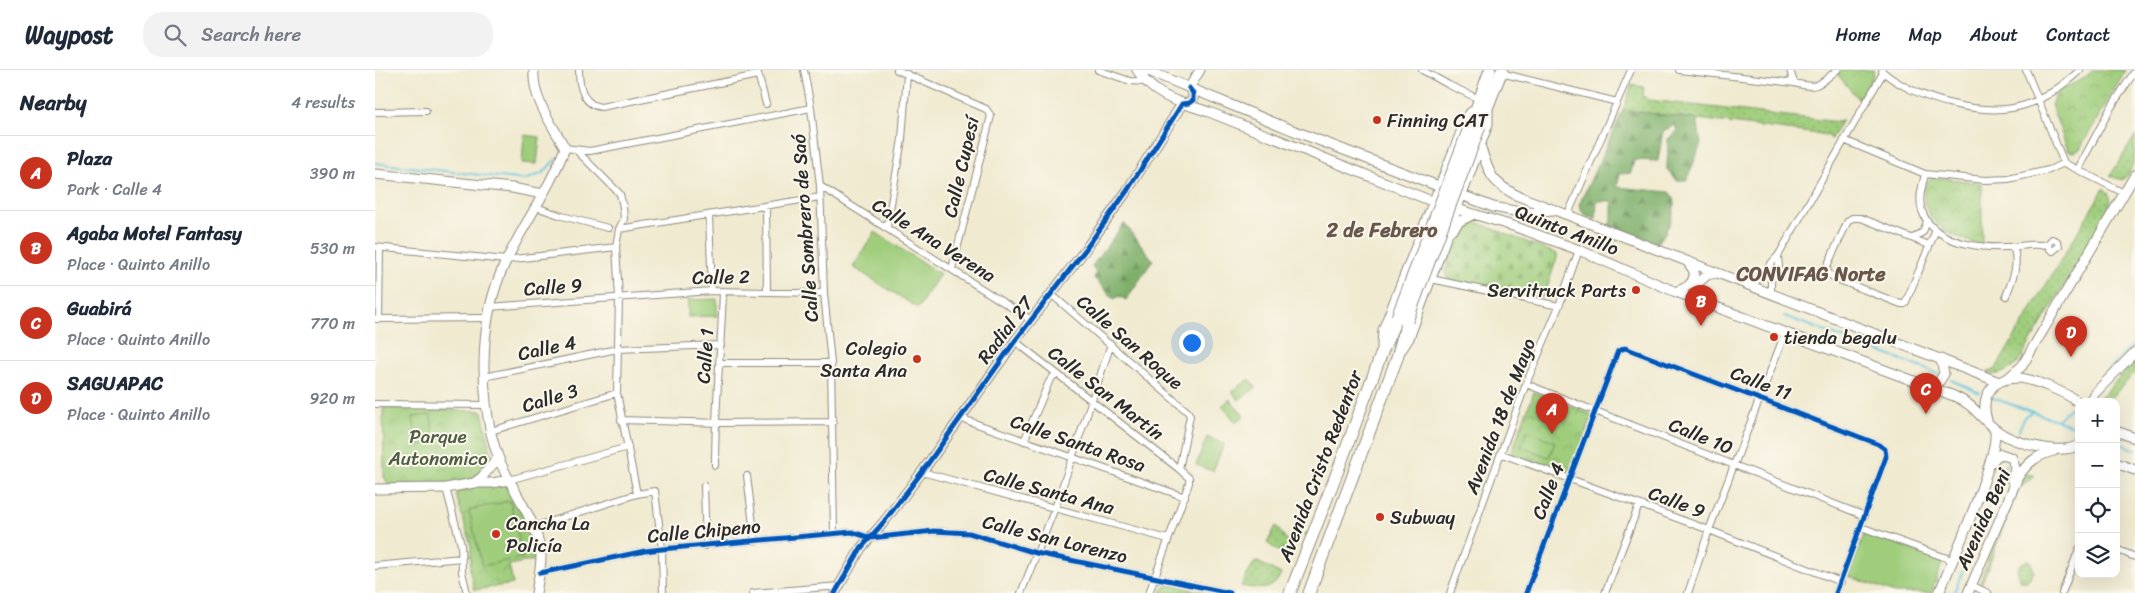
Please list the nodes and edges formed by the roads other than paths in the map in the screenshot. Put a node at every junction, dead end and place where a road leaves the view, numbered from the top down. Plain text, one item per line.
1 (534, 70) edge
2 (579, 70) edge
3 (804, 70) edge
4 (897, 70) edge
5 (1098, 70) edge
6 (1137, 70) edge
7 (1146, 70) edge
8 (1200, 70) edge
9 (1422, 70) edge
10 (1631, 70) edge
11 (1679, 70) edge
12 (1790, 70) edge
13 (1837, 70) edge
14 (2026, 70) edge
15 (2080, 70) edge
16 (1498, 71) edge
17 (1882, 71) edge
18 (2135, 71) edge
19 (758, 72) edge
20 (907, 74) junction
21 (1146, 82) junction
22 (1794, 83) junction
23 (1189, 88) junction
24 (2039, 99) junction
25 (1617, 102) junction
26 (1481, 103) junction
27 (766, 104) dead end
28 (1182, 104) junction
29 (811, 108) junction
30 (426, 111) dead end
31 (375, 112) edge
32 (1844, 140) junction
33 (1480, 145) junction
34 (565, 148) junction
35 (576, 150) junction
36 (2064, 163) junction
37 (1448, 166) junction
38 (2078, 169) junction
39 (375, 174) edge
40 (1470, 174) junction
41 (1925, 174) junction
42 (2135, 175) edge
43 (1421, 179) junction
44 (820, 186) junction
45 (1440, 186) junction
46 (2124, 193) junction
47 (543, 194) junction
48 (1416, 194) junction
49 (1462, 195) junction
50 (821, 197) junction
51 (1434, 202) junction
52 (766, 206) junction
53 (536, 207) junction
54 (1456, 210) junction
55 (1558, 211) junction
56 (1474, 214) junction
57 (1568, 214) junction
58 (709, 216) junction
59 (1927, 221) junction
60 (608, 228) dead end
61 (887, 228) junction
62 (619, 229) junction
63 (1936, 230) junction
64 (1421, 233) junction
65 (1913, 238) junction
66 (1445, 241) junction
67 (2048, 244) dead end
68 (1929, 245) junction
69 (378, 247) edge
70 (616, 247) junction
71 (2013, 247) junction
72 (1579, 250) junction
73 (1778, 256) junction
74 (506, 260) junction
75 (1687, 261) junction
76 (952, 269) junction
77 (1719, 274) junction
78 (1431, 279) junction
79 (1750, 285) junction
80 (712, 291) junction
81 (723, 291) junction
82 (767, 291) junction
83 (1676, 292) junction
84 (824, 293) junction
85 (1771, 293) junction
86 (1051, 294) junction
87 (2006, 296) dead end
88 (619, 298) junction
89 (1707, 304) junction
90 (1559, 306) junction
91 (489, 307) junction
92 (486, 318) junction
93 (377, 319) edge
94 (1402, 319) junction
95 (1031, 320) junction
96 (1785, 333) junction
97 (1015, 341) junction
98 (1111, 344) junction
99 (721, 346) junction
100 (1625, 348) joint
101 (617, 349) junction
102 (1381, 352) junction
103 (2135, 352) edge
104 (1397, 358) junction
105 (1941, 359) junction
106 (2025, 360) junction
107 (720, 363) junction
108 (831, 363) junction
109 (1056, 373) junction
110 (484, 377) junction
111 (2003, 380) junction
112 (2031, 381) junction
113 (1527, 384) junction
114 (1935, 388) junction
115 (2095, 392) junction
116 (617, 393) junction
117 (2086, 398) edge
118 (2091, 398) edge
119 (1759, 399) junction
120 (2075, 400) edge
121 (1092, 401) junction
122 (375, 404) edge
123 (486, 405) junction
124 (1596, 410) junction
125 (960, 418) junction
126 (621, 420) junction
127 (1987, 421) junction
128 (833, 422) junction
129 (718, 423) junction
130 (1994, 429) junction
131 (491, 431) junction
132 (2120, 432) edge
133 (2135, 438) edge
134 (1025, 441) junction
135 (627, 446) junction
136 (2075, 446) edge
137 (2061, 450) junction
138 (2075, 451) edge
139 (1502, 454) junction
140 (498, 458) junction
141 (1073, 458) junction
142 (2120, 464) edge
143 (715, 465) dead end
144 (1734, 465) junction
145 (1989, 467) junction
146 (1179, 468) junction
147 (2135, 470) edge
148 (922, 472) junction
149 (747, 476) dead end
150 (1569, 478) junction
151 (509, 480) junction
152 (474, 483) junction
153 (704, 486) dead end
154 (445, 488) junction
155 (375, 489) edge
156 (637, 494) junction
157 (1185, 497) junction
158 (1639, 505) junction
159 (1055, 508) junction
160 (1865, 516) junction
161 (533, 527) junction
162 (1861, 527) junction
163 (1709, 530) junction
164 (834, 534) junction
165 (871, 538) junction
166 (1990, 538) junction
167 (1168, 539) junction
168 (755, 541) junction
169 (706, 546) junction
170 (662, 549) junction
171 (2120, 551) edge
172 (1036, 553) junction
173 (2135, 557) edge
174 (462, 558) junction
175 (2075, 559) edge
176 (1952, 560) junction
177 (375, 566) edge
178 (540, 573) junction
179 (1155, 578) junction
180 (1841, 582) junction
181 (837, 589) edge
182 (1970, 589) edge
183 (467, 593) edge
184 (536, 593) edge
185 (663, 593) edge
186 (753, 593) edge
187 (1021, 593) edge
188 (1149, 593) edge
189 (1230, 593) edge
190 (1290, 593) edge
191 (1309, 593) edge
192 (1451, 593) edge
193 (1526, 593) edge
194 (1605, 593) edge
195 (1688, 593) edge
196 (1837, 593) edge
197 (1939, 593) edge
198 (1989, 593) edge
199 (2062, 593) edge

1 - 34 street
2 - 19 street
3 - 29 street, Calle Sombrero de Saó
4 - 20 street, Calle Cupesí
5 - 21 street
6 - 21 street, Quinto Anillo
7 - 23 street, Quinto Anillo
8 - 23 street
9 - 26 street
10 - 25 street
11 - 22 street
12 - 22 street
13 - 22 street
14 - 24 street
15 - 24 street
16 - 25 street
16 - 26 highway, Avenida Cristo Redentor
17 - 24 street
17 - 32 street
18 - 38 street
19 - 27 street
20 - 61 street
20 - 76 street, Calle Cupesí
21 - 28 street, Quinto Anillo
23 - 28 street, Radial 27
23 - 43 street, Quinto Anillo
24 - 36 street
25 - 57 street
26 - 33 street, Avenida Cristo Redentor
26 - 37 street, Avenida Cristo Redentor
26 - 94 highway, Avenida Cristo Redentor, bridge
28 - 48 street, Quinto Anillo
28 - 86 street, Radial 27
29 - 35 street
29 - 44 street, Calle Sombrero de Saó
30 - 31 street
32 - 41 street
32 - 73 street
33 - 40 street, Avenida Cristo Redentor
33 - 55 street
34 - 35 street
34 - 47 street
35 - 62 street
36 - 38 street
36 - 41 street
37 - 40 street
37 - 43 street
37 - 45 street, Avenida Cristo Redentor
38 - 46 street
39 - 47 street
40 - 49 street, Avenida Cristo Redentor
41 - 59 street
42 - 46 street
43 - 45 street, Quinto Anillo
44 - 50 street, Calle Sombrero de Saó
44 - 61 street, Calle Ana Verena
45 - 49 street, Quinto Anillo
45 - 51 street, Avenida Cristo Redentor
46 - 106 street
47 - 53 street
48 - 51 street, Quinto Anillo
48 - 64 street
49 - 54 street, Avenida Cristo Redentor
49 - 55 street, Quinto Anillo
50 - 52 street
50 - 84 street, Calle Sombrero de Saó
51 - 54 street, Quinto Anillo
51 - 64 street, Avenida Cristo Redentor
52 - 58 street
52 - 82 street
53 - 60 street
53 - 74 street
54 - 56 street, Quinto Anillo
54 - 66 street, Avenida Cristo Redentor
55 - 57 street, Quinto Anillo
56 - 66 street
56 - 72 street, Quinto Anillo
57 - 75 street, Quinto Anillo
58 - 62 street
58 - 80 street
59 - 63 street
59 - 65 street
61 - 76 street, Calle Ana Verena
62 - 70 street
63 - 68 street
63 - 71 street
64 - 66 street
64 - 102 street, Avenida Cristo Redentor
65 - 68 street
65 - 68 street
66 - 78 street, Avenida Cristo Redentor
67 - 71 street
69 - 74 street
69 - 93 street
70 - 74 street
70 - 88 street
71 - 87 street
72 - 83 street, Quinto Anillo
72 - 90 street, Avenida 18 de Mayo
73 - 79 street
73 - 85 street
74 - 91 street
75 - 77 street, Quinto Anillo
75 - 83 street
76 - 95 street, Calle Ana Verena
77 - 79 street, Quinto Anillo
77 - 89 street
78 - 90 street
78 - 104 street, Avenida Cristo Redentor
79 - 85 street, Quinto Anillo
80 - 81 street, Calle 2
80 - 88 street, Calle 2
81 - 82 street, Calle 2
81 - 99 street, Calle 1
82 - 84 street, Calle 2
83 - 89 street, Quinto Anillo
84 - 108 street, Calle Sombrero de Saó
85 - 105 street, Quinto Anillo
86 - 95 street, Radial 27
86 - 98 street, Calle San Roque
88 - 91 street, Calle 9
88 - 101 street
89 - 96 street, Quinto Anillo
90 - 113 street, Avenida 18 de Mayo
91 - 92 street
92 - 93 street
92 - 110 street
94 - 102 highway, Avenida Cristo Redentor
94 - 104 highway, Avenida Cristo Redentor
95 - 97 street, Radial 27
96 - 114 street, Quinto Anillo
96 - 119 street
97 - 109 street, Calle San Martín
97 - 125 street, Radial 27
98 - 121 street
98 - 146 street, Calle San Roque
99 - 101 street, Calle 4
99 - 107 street, Calle 1
100 - 119 street, Calle 11
100 - 124 street, Calle 4
101 - 110 street, Calle 4
101 - 116 street
102 - 190 highway, Avenida Cristo Redentor
103 - 115 street
104 - 191 highway, Avenida Cristo Redentor
105 - 111 street, Quinto Anillo
105 - 114 street
106 - 111 street
106 - 112 street
107 - 108 street
107 - 129 street, Calle 1
108 - 128 street, Calle Sombrero de Saó
109 - 121 street, Calle San Martín
109 - 134 street
110 - 123 street
111 - 112 street, Quinto Anillo
111 - 127 street
112 - 120 street, Quinto Anillo
113 - 124 street, Calle 10
113 - 139 street, Avenida 18 de Mayo
114 - 127 street, Quinto Anillo
115 - 117 street
115 - 118 street
116 - 126 street
116 - 131 street, Calle 3
119 - 144 street
119 - 160 street, Calle 11
121 - 141 street
121 - 146 street, Calle San Martín
122 - 123 street
123 - 131 street
124 - 144 street, Calle 10
124 - 150 street, Calle 4
125 - 134 street, Calle Santa Rosa
125 - 148 street, Radial 27
126 - 129 street
126 - 135 street
127 - 130 street, Quinto Anillo
128 - 129 street
128 - 164 street, Calle Sombrero de Saó
129 - 143 street, Calle 1
130 - 137 street, Quinto Anillo
130 - 145 street, Avenida Beni
131 - 140 street
132 - 133 street
134 - 141 street, Calle Santa Rosa
135 - 151 street
135 - 156 street
136 - 137 street
137 - 138 street, Quinto Anillo
137 - 166 street, Avenida Beni
139 - 150 street, Calle 9
139 - 192 street, Avenida 18 de Mayo
140 - 151 street
140 - 152 street
141 - 157 street, Calle Santa Rosa
141 - 159 street
142 - 147 street
144 - 160 street, Calle 10
144 - 163 street
145 - 166 street
145 - 176 street, Avenida Beni
146 - 157 street
148 - 159 street, Calle Santa Ana
148 - 165 street, Radial 27
149 - 168 street
150 - 158 street, Calle 9
150 - 193 street, Calle 4
151 - 152 street
151 - 161 street
152 - 154 street
153 - 169 street
154 - 155 street
154 - 174 street
156 - 161 street
156 - 170 street
157 - 167 street
158 - 163 street, Calle 9
158 - 194 street
159 - 167 street, Calle Santa Ana
159 - 172 street
160 - 162 street
161 - 178 street
162 - 176 street
162 - 180 street
163 - 180 street, Calle 9
163 - 195 street
164 - 165 street, Calle Chipeno
164 - 168 street, Calle Chipeno
165 - 172 street, Calle San Lorenzo
165 - 181 street, Radial 27
166 - 182 street, Avenida Beni
167 - 179 street
168 - 169 street, Calle Chipeno
169 - 170 street, Calle Chipeno
170 - 178 street, Calle Chipeno
170 - 185 street
171 - 173 street
172 - 179 street, Calle San Lorenzo
172 - 187 street
174 - 177 street
174 - 183 street
175 - 199 street
176 - 197 street, Avenida Beni
178 - 184 street
179 - 188 street
179 - 189 street, Calle San Lorenzo
180 - 196 street
181 - 186 street
182 - 198 street

